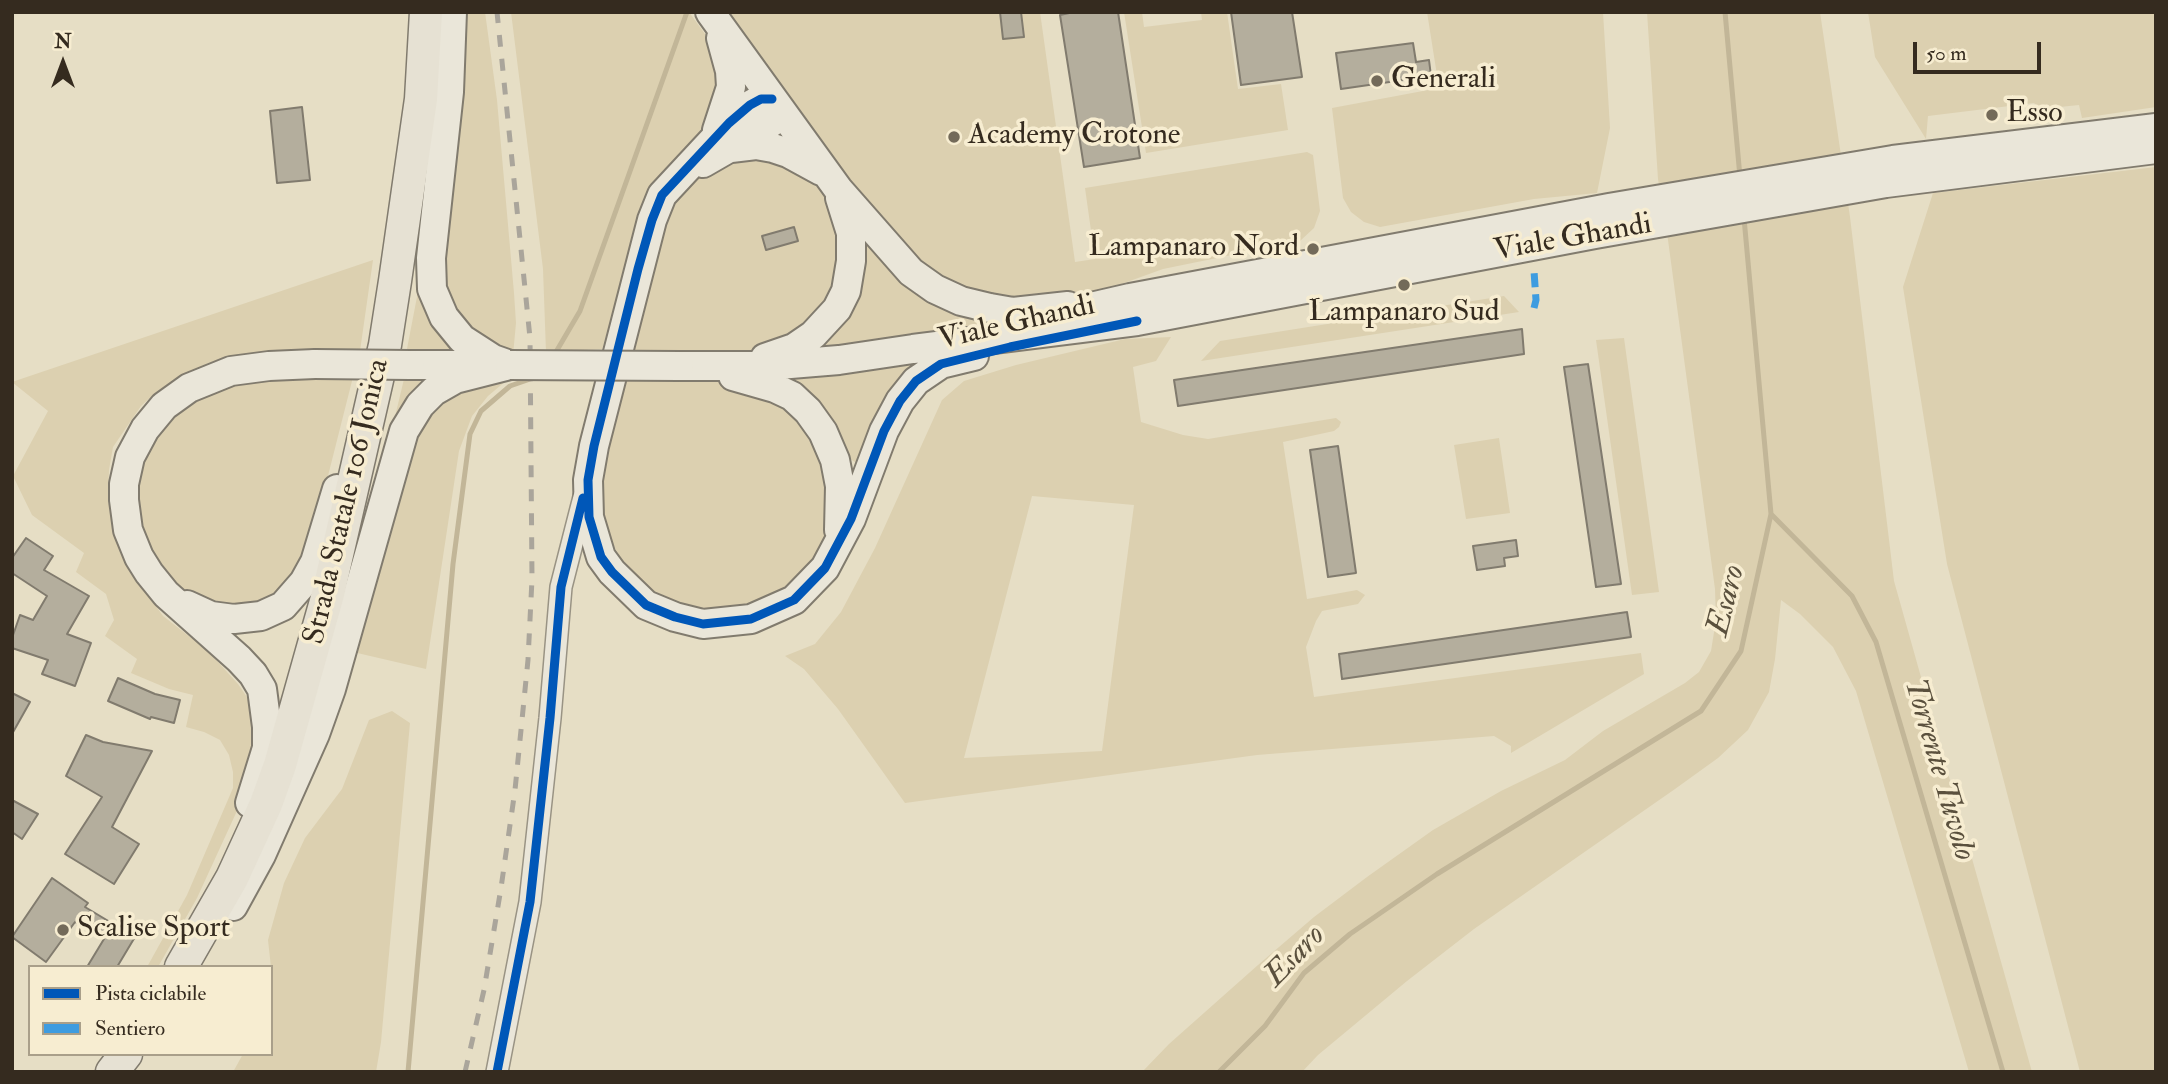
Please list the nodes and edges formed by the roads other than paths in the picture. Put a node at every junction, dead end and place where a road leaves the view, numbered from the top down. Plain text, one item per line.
1 (426, 12) edge
2 (452, 12) edge
3 (713, 15) edge
4 (776, 104) junction
5 (2156, 121) edge
6 (2156, 128) edge
7 (2115, 144) junction
8 (720, 145) junction
9 (2156, 149) edge
10 (832, 182) junction
11 (1134, 309) junction
12 (384, 345) junction
13 (510, 365) junction
14 (679, 366) junction
15 (588, 480) junction
16 (839, 539) junction
17 (166, 594) junction
18 (182, 965) edge
19 (182, 965) edge
20 (183, 965) edge
21 (124, 1056) edge
22 (112, 1072) edge
23 (496, 1072) edge

1 - 12 main road, Strada Statale 106 Jonica
2 - 13 main road
3 - 4 main road
3 - 8 main road
4 - 8 main road
4 - 10 main road
5 - 7 street
6 - 7 main road, Viale Ghandi
7 - 9 main road, Viale Ghandi
7 - 11 main road, Viale Ghandi
8 - 10 main road
8 - 15 main road
10 - 11 main road
10 - 14 main road
11 - 14 main road, Viale Ghandi
11 - 16 main road
12 - 17 main road
12 - 18 main road, Strada Statale 106 Jonica
13 - 14 main road, bridge
13 - 17 main road, bridge
13 - 20 main road
14 - 16 main road
15 - 16 main road
15 - 23 street
17 - 19 main road
21 - 22 main road

